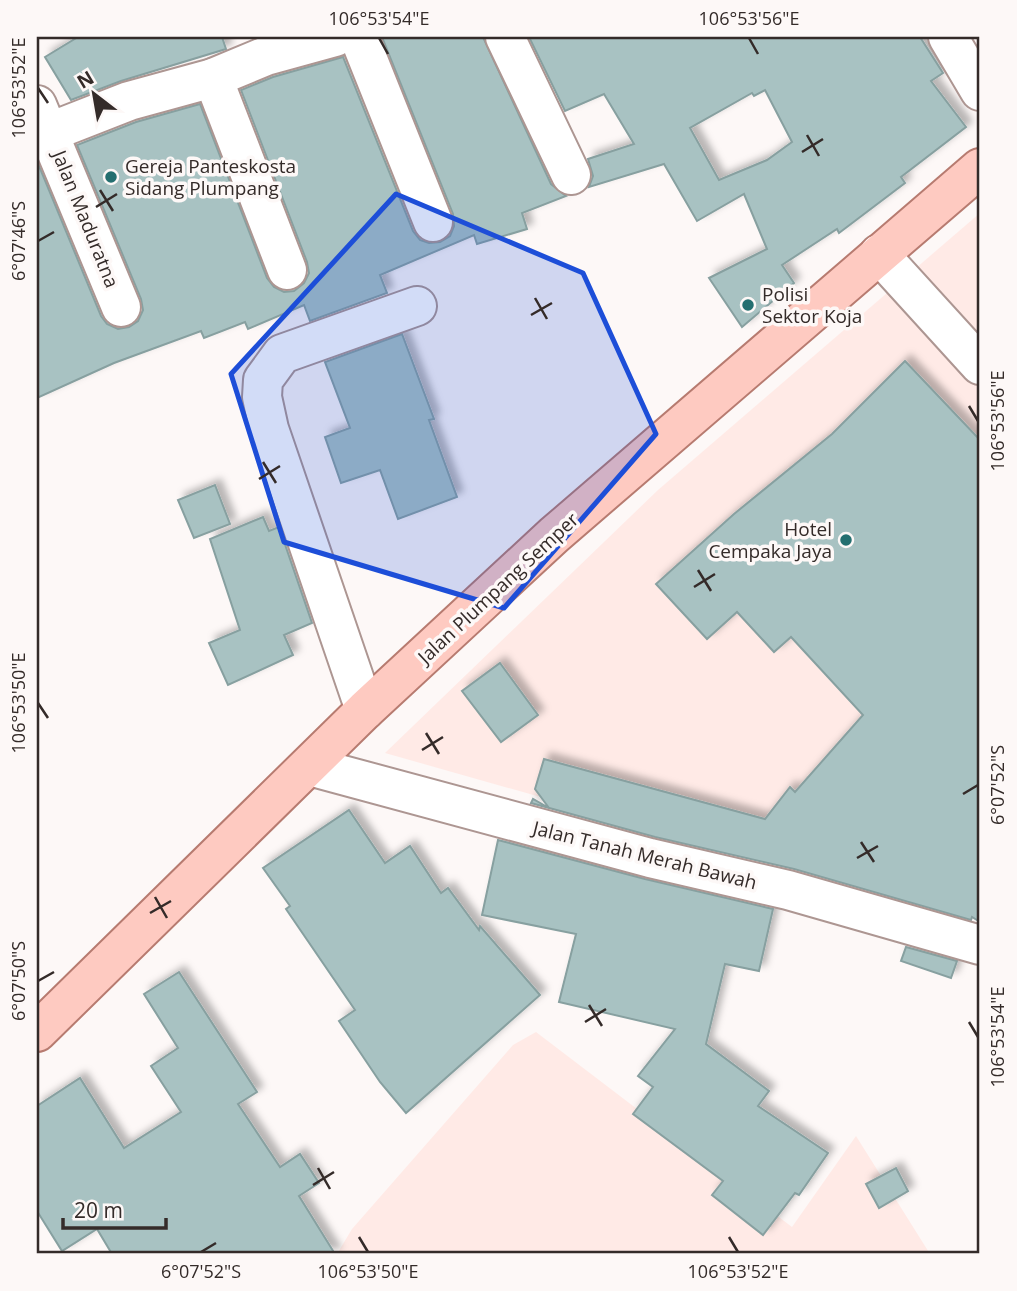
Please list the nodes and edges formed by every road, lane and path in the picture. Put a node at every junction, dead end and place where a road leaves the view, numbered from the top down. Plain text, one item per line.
1 (335, 37) edge
2 (359, 37) edge
3 (505, 37) edge
4 (947, 37) edge
5 (260, 46) edge
6 (214, 78) junction
7 (980, 92) edge
8 (41, 125) edge
9 (980, 168) edge
10 (571, 175) dead end
11 (433, 222) dead end
12 (879, 254) junction
13 (287, 270) dead end
14 (417, 306) dead end
15 (121, 307) dead end
16 (980, 365) edge
17 (365, 710) junction
18 (309, 766) junction
19 (980, 945) edge
20 (37, 1032) edge

1 - 5 street, Jalan Maduratna
2 - 11 street
3 - 10 street
4 - 7 street
5 - 6 street, Jalan Maduratna
6 - 8 street, Jalan Maduratna
6 - 13 street
8 - 15 street, Jalan Maduratna
9 - 12 main road, Jalan Plumpang Semper
12 - 16 street
12 - 17 main road, Jalan Plumpang Semper
14 - 17 street
17 - 18 main road, Jalan Plumpang Semper
18 - 19 street, Jalan Tanah Merah Bawah
18 - 20 main road, Jalan Plumpang Semper

